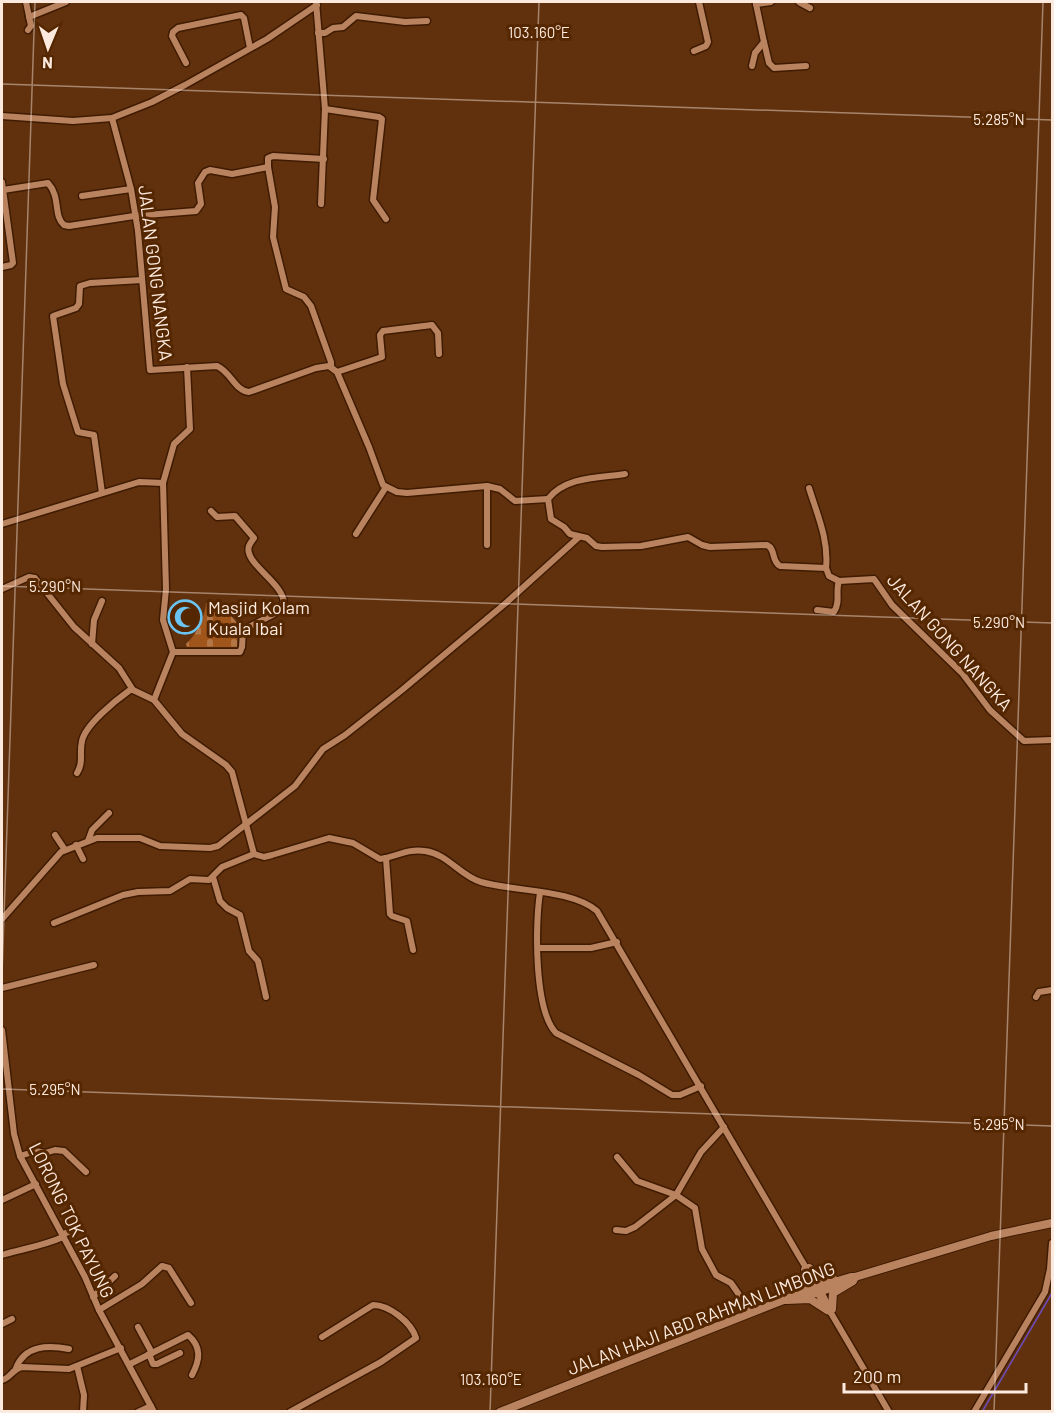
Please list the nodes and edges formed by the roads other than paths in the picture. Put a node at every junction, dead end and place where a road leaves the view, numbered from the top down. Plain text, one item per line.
1 (26, 2) edge
2 (66, 2) edge
3 (699, 2) edge
4 (771, 2) edge
5 (799, 2) edge
6 (316, 3) edge
7 (756, 3) edge
8 (810, 8) dead end
9 (28, 17) junction
10 (427, 21) dead end
11 (28, 30) dead end
12 (318, 33) junction
13 (764, 42) junction
14 (250, 48) junction
15 (694, 51) dead end
16 (186, 63) dead end
17 (752, 66) dead end
18 (806, 66) dead end
19 (326, 109) junction
20 (2, 116) edge
21 (112, 118) junction
22 (324, 159) junction
23 (267, 167) junction
24 (2, 182) edge
25 (131, 189) junction
26 (3, 190) junction
27 (82, 196) dead end
28 (321, 204) dead end
29 (134, 216) junction
30 (386, 219) dead end
31 (2, 267) edge
32 (142, 280) junction
33 (440, 354) dead end
34 (187, 367) junction
35 (331, 367) junction
36 (337, 372) junction
37 (625, 474) dead end
38 (163, 483) junction
39 (487, 486) junction
40 (386, 487) junction
41 (809, 488) dead end
42 (102, 493) junction
43 (545, 499) junction
44 (211, 511) dead end
45 (2, 524) edge
46 (357, 534) dead end
47 (579, 537) junction
48 (487, 545) dead end
49 (826, 568) junction
50 (839, 581) junction
51 (2, 589) edge
52 (102, 602) dead end
53 (817, 610) dead end
54 (92, 644) junction
55 (173, 652) junction
56 (133, 690) junction
57 (154, 700) junction
58 (1053, 740) edge
59 (77, 773) dead end
60 (109, 813) dead end
61 (246, 823) junction
62 (55, 835) dead end
63 (88, 841) junction
64 (76, 845) junction
65 (65, 850) junction
66 (254, 854) junction
67 (386, 858) junction
68 (82, 859) dead end
69 (213, 877) junction
70 (540, 893) junction
71 (2, 919) edge
72 (54, 923) dead end
73 (617, 942) junction
74 (538, 948) junction
75 (413, 950) dead end
76 (94, 965) dead end
77 (2, 988) edge
78 (1053, 990) edge
79 (266, 997) dead end
80 (1036, 997) dead end
81 (2, 1030) edge
82 (701, 1086) junction
83 (5, 1088) edge
84 (724, 1127) junction
85 (20, 1156) junction
86 (617, 1157) dead end
87 (86, 1172) dead end
88 (36, 1184) junction
89 (676, 1195) junction
90 (2, 1200) edge
91 (1053, 1223) edge
92 (78, 1227) dead end
93 (616, 1230) dead end
94 (63, 1236) junction
95 (1053, 1244) edge
96 (2, 1255) edge
97 (806, 1268) junction
98 (115, 1276) dead end
99 (853, 1278) junction
100 (818, 1289) junction
101 (93, 1297) junction
102 (787, 1299) junction
103 (190, 1303) dead end
104 (99, 1310) junction
105 (830, 1311) junction
106 (751, 1312) junction
107 (12, 1319) dead end
108 (2, 1324) edge
109 (138, 1327) dead end
110 (322, 1337) dead end
111 (121, 1348) junction
112 (69, 1349) dead end
113 (180, 1353) dead end
114 (150, 1354) junction
115 (130, 1364) junction
116 (77, 1366) junction
117 (16, 1368) junction
118 (192, 1375) dead end
119 (2, 1380) edge
120 (153, 1409) edge
121 (83, 1412) edge
122 (138, 1412) edge
123 (290, 1412) edge
124 (500, 1412) edge
125 (889, 1412) edge
126 (974, 1412) edge

1 - 9 street
2 - 9 street
3 - 15 street
4 - 7 street
5 - 8 street
6 - 12 street
6 - 14 street
7 - 13 street
9 - 11 street
10 - 12 street
12 - 19 street
13 - 17 street
13 - 18 street
14 - 16 street
14 - 21 street
19 - 22 street
19 - 30 street
20 - 21 street
21 - 25 street, JALAN GONG NANGKA
22 - 23 street
22 - 28 street
23 - 29 street
23 - 35 street
24 - 26 street
25 - 27 street
25 - 29 street, JALAN GONG NANGKA
26 - 29 street
26 - 31 street
29 - 32 street, JALAN GONG NANGKA
32 - 34 street, JALAN GONG NANGKA
32 - 42 street
33 - 36 street
34 - 35 street, JALAN GONG NANGKA
34 - 38 street
35 - 36 street
36 - 40 street
37 - 43 street
38 - 42 street
38 - 55 street
39 - 40 street
39 - 43 street
39 - 48 street
40 - 46 street
41 - 49 street
42 - 45 street
43 - 47 street
44 - 55 street
47 - 49 street
47 - 61 street
49 - 50 street
50 - 53 street
50 - 58 street, JALAN GONG NANGKA
51 - 54 street
52 - 54 street
54 - 56 street
55 - 57 street
56 - 57 street
56 - 59 street
57 - 61 street
60 - 63 street
61 - 63 street
61 - 66 street
62 - 65 street
63 - 64 street
64 - 65 street
64 - 68 street
65 - 71 street
66 - 67 street
66 - 69 street
67 - 70 street
67 - 75 street
69 - 72 street
69 - 79 street
70 - 73 street
70 - 74 street
73 - 74 street
73 - 82 street
74 - 82 street
76 - 77 street
78 - 80 street
81 - 83 street, LORONG TOK PAYUNG
82 - 84 street
83 - 85 street, LORONG TOK PAYUNG
84 - 89 street
84 - 97 street
85 - 87 street
85 - 88 street, LORONG TOK PAYUNG
86 - 89 street
88 - 90 street
88 - 94 street, LORONG TOK PAYUNG
89 - 93 street
89 - 106 street
91 - 99 street, JALAN HAJI ABD RAHMAN LIMBONG
92 - 94 street
94 - 96 street
94 - 101 street, LORONG TOK PAYUNG
95 - 126 street
97 - 99 street
97 - 100 street
97 - 102 street
98 - 101 street
99 - 100 street, JALAN HAJI ABD RAHMAN LIMBONG
99 - 105 street
100 - 102 street, JALAN HAJI ABD RAHMAN LIMBONG
100 - 105 street
101 - 104 street, LORONG TOK PAYUNG
102 - 105 street
102 - 106 street, JALAN HAJI ABD RAHMAN LIMBONG
103 - 104 street
104 - 111 street, LORONG TOK PAYUNG
105 - 125 street
106 - 124 street, JALAN HAJI ABD RAHMAN LIMBONG
107 - 108 street
109 - 114 street
110 - 123 street
111 - 115 street, LORONG TOK PAYUNG
111 - 116 street
112 - 117 street
113 - 114 street
114 - 115 street
114 - 118 street
115 - 120 street, LORONG TOK PAYUNG
116 - 117 street
116 - 121 street
117 - 119 street
120 - 122 street

